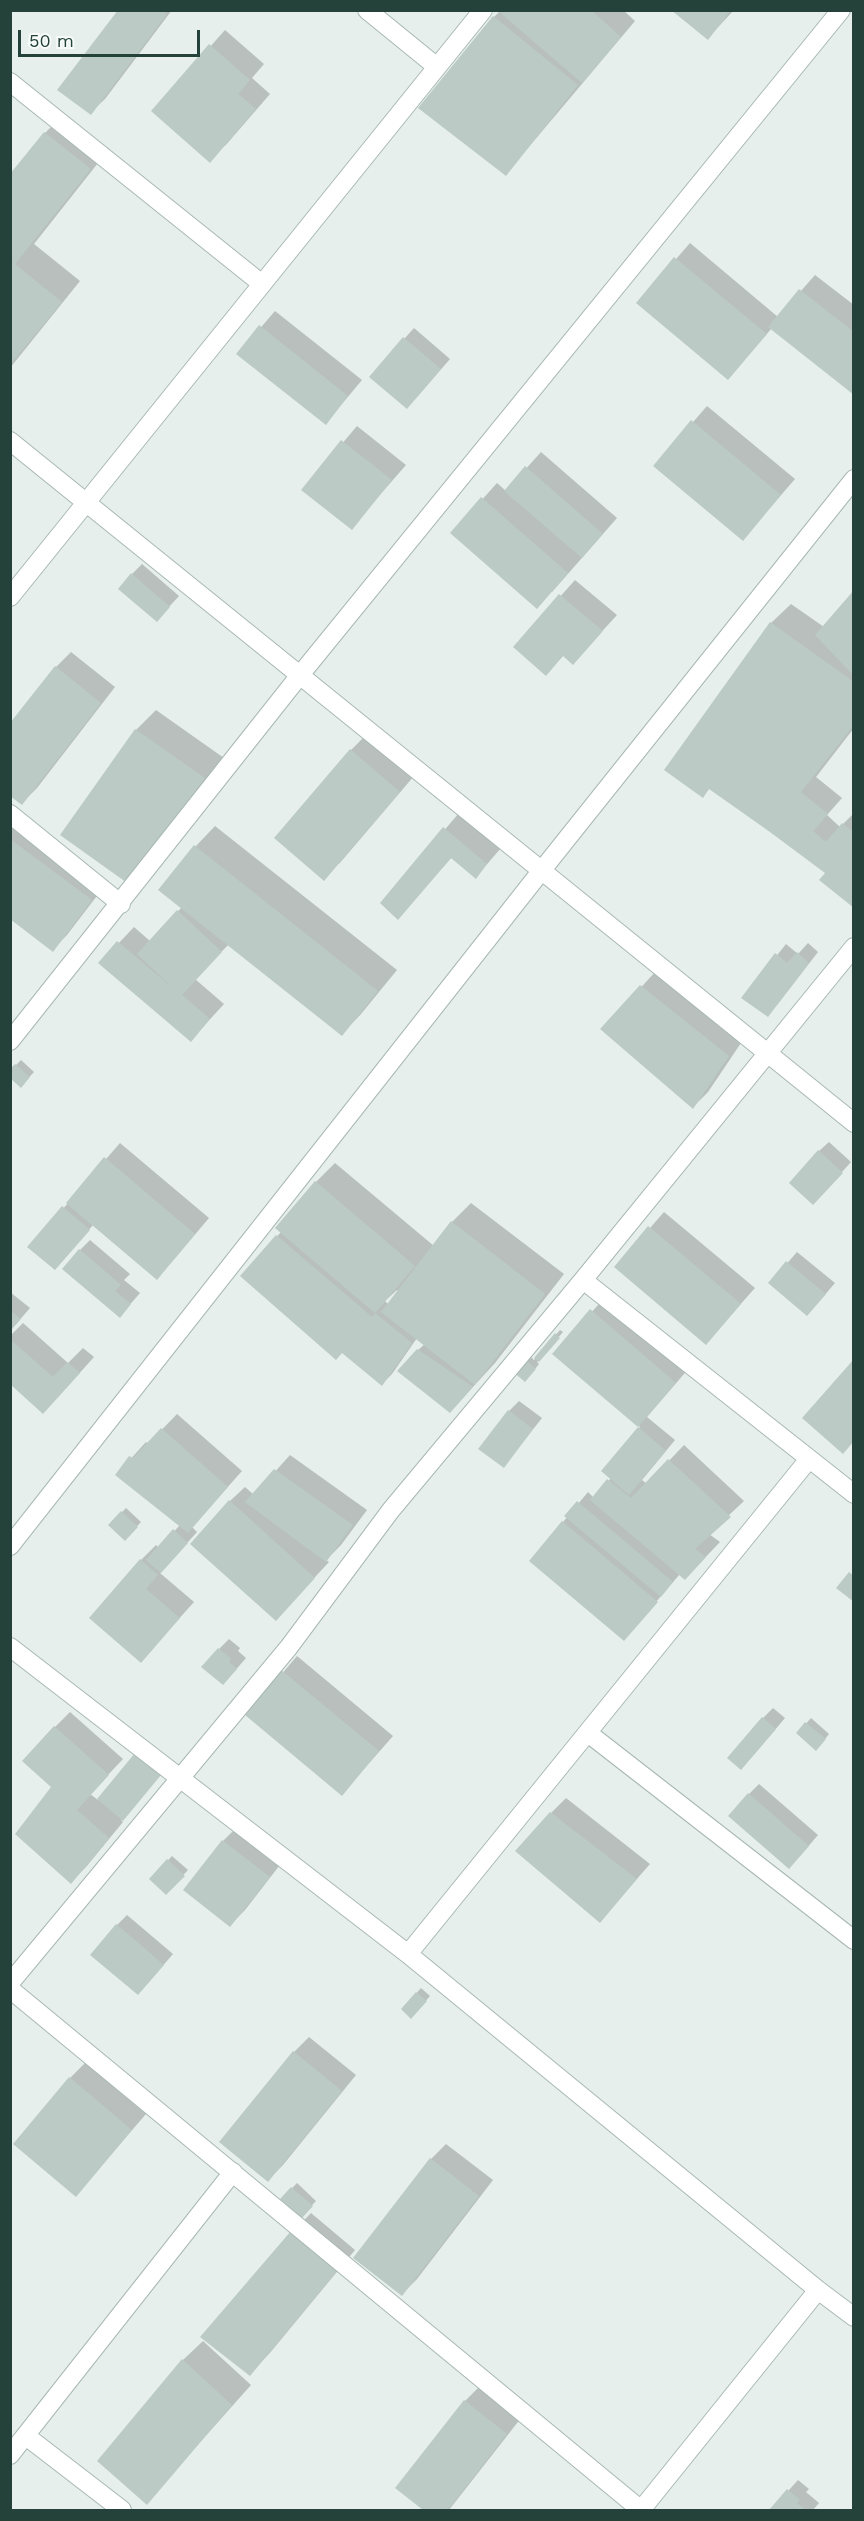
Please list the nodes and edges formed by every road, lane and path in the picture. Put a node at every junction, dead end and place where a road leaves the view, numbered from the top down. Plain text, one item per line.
1 (367, 10) edge
2 (483, 10) edge
3 (834, 13) edge
4 (437, 67) junction
5 (10, 82) edge
6 (262, 284) junction
7 (10, 441) edge
8 (854, 479) edge
9 (87, 503) junction
10 (10, 597) edge
11 (300, 675) junction
12 (10, 814) edge
13 (542, 870) junction
14 (121, 904) junction
15 (854, 947) edge
16 (10, 1041) edge
17 (768, 1053) junction
18 (854, 1123) edge
19 (583, 1280) junction
20 (809, 1459) junction
21 (854, 1494) edge
22 (10, 1546) edge
23 (10, 1647) edge
24 (588, 1733) junction
25 (182, 1778) junction
26 (854, 1940) edge
27 (408, 1954) junction
28 (10, 1983) edge
29 (10, 1989) edge
30 (233, 2172) junction
31 (818, 2290) junction
32 (854, 2317) edge
33 (26, 2436) junction
34 (10, 2456) edge
35 (641, 2510) edge
36 (122, 2511) edge

1 - 4 street
2 - 4 street
3 - 11 street
4 - 6 street
5 - 6 street
6 - 9 street
7 - 9 street
8 - 13 street
9 - 10 street
9 - 11 street
11 - 13 street
11 - 14 street
12 - 14 street
13 - 17 street
13 - 22 street
14 - 16 street
15 - 17 street
17 - 18 street
17 - 19 street
19 - 20 street
19 - 25 street
20 - 21 street
20 - 24 street
23 - 25 street
24 - 26 street
24 - 27 street
25 - 27 street
25 - 28 street
27 - 31 street
29 - 30 street
30 - 33 street
30 - 35 street
31 - 32 street
31 - 35 street
33 - 34 street
33 - 36 street

